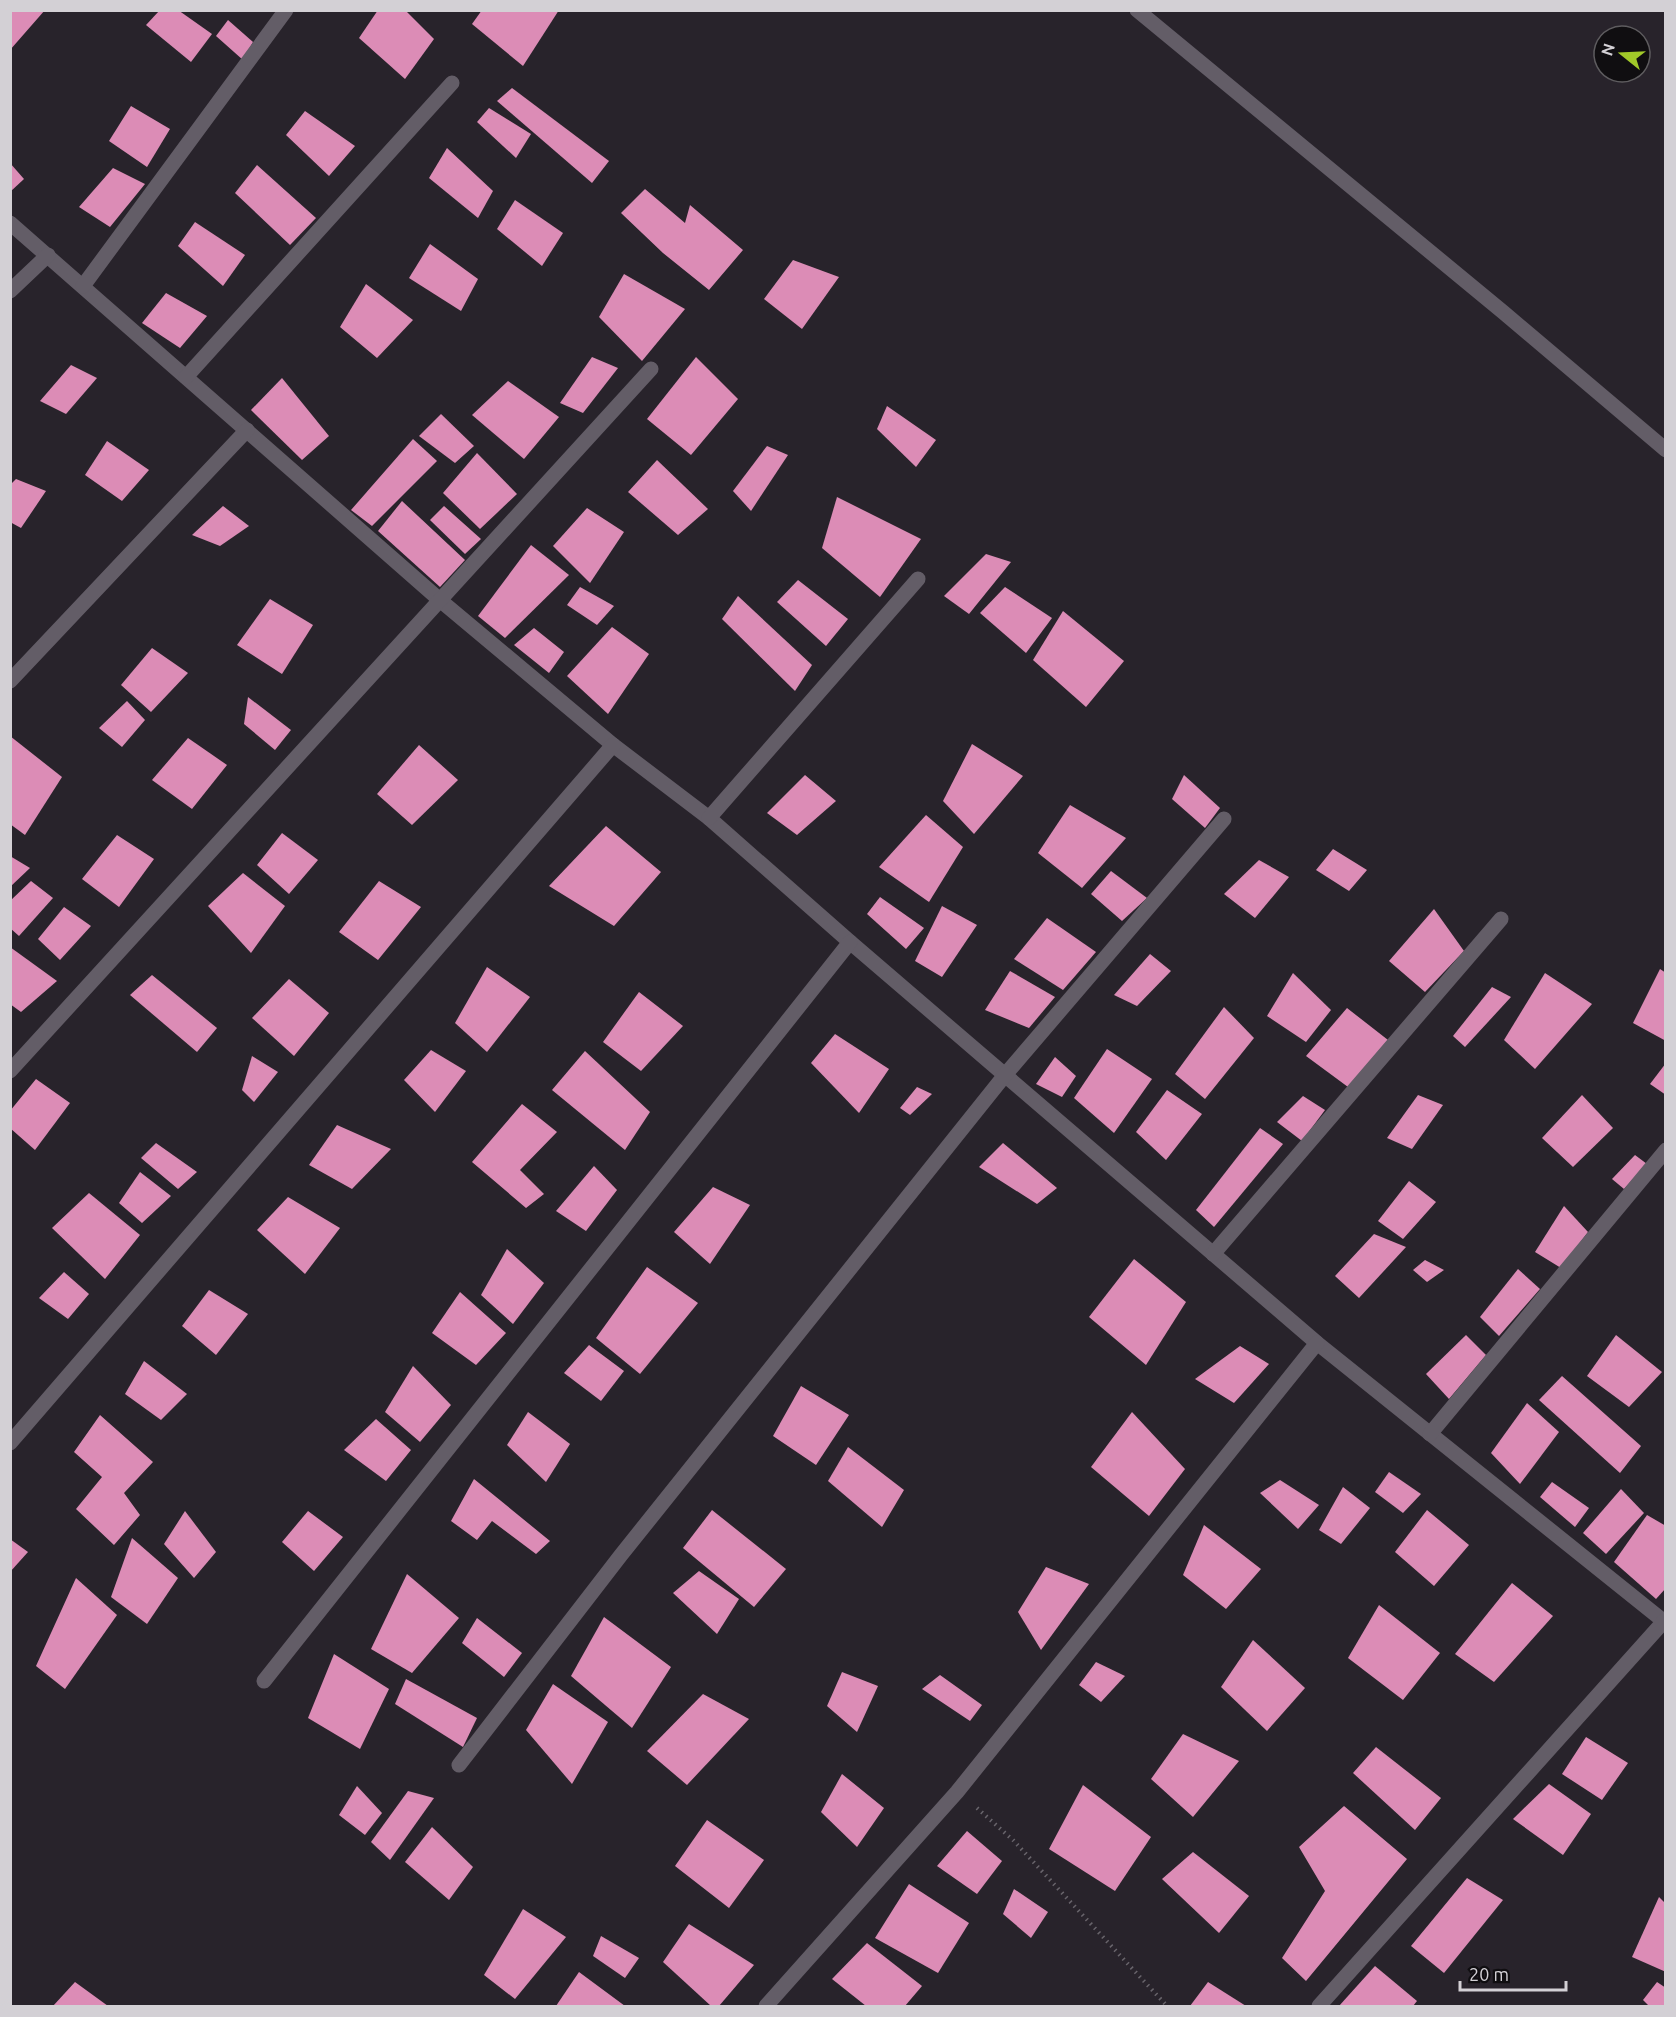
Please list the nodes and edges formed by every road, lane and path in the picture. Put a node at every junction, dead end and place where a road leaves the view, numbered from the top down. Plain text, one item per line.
1 (286, 10) edge
2 (1137, 10) edge
3 (452, 83) dead end
4 (10, 223) edge
5 (48, 255) junction
6 (83, 286) junction
7 (10, 291) edge
8 (651, 369) dead end
9 (186, 377) junction
10 (247, 430) junction
11 (1665, 450) edge
12 (918, 579) dead end
13 (441, 601) junction
14 (10, 681) edge
15 (613, 745) junction
16 (709, 818) junction
17 (1224, 819) dead end
18 (1502, 919) dead end
19 (850, 942) junction
20 (10, 1071) edge
21 (1005, 1075) junction
22 (1665, 1150) edge
23 (1213, 1254) junction
24 (1317, 1343) junction
25 (1430, 1434) junction
26 (10, 1443) edge
27 (1665, 1621) edge
28 (264, 1680) dead end
29 (459, 1766) dead end
30 (957, 1791) junction
31 (766, 2007) edge
32 (1167, 2007) edge
33 (1318, 2007) edge

1 - 6 street
2 - 11 street
3 - 9 street
4 - 5 street
5 - 6 street
5 - 7 street
6 - 9 street
8 - 13 street
9 - 10 street
10 - 13 street
10 - 14 street
12 - 16 street
13 - 15 street
13 - 20 street
15 - 16 street
15 - 26 street
16 - 19 street
17 - 21 street
18 - 23 street
19 - 21 street
19 - 28 street
21 - 23 street
21 - 29 street
22 - 25 street
23 - 24 street
24 - 25 street
24 - 30 street
25 - 27 street
27 - 33 street
30 - 31 street
30 - 32 path

